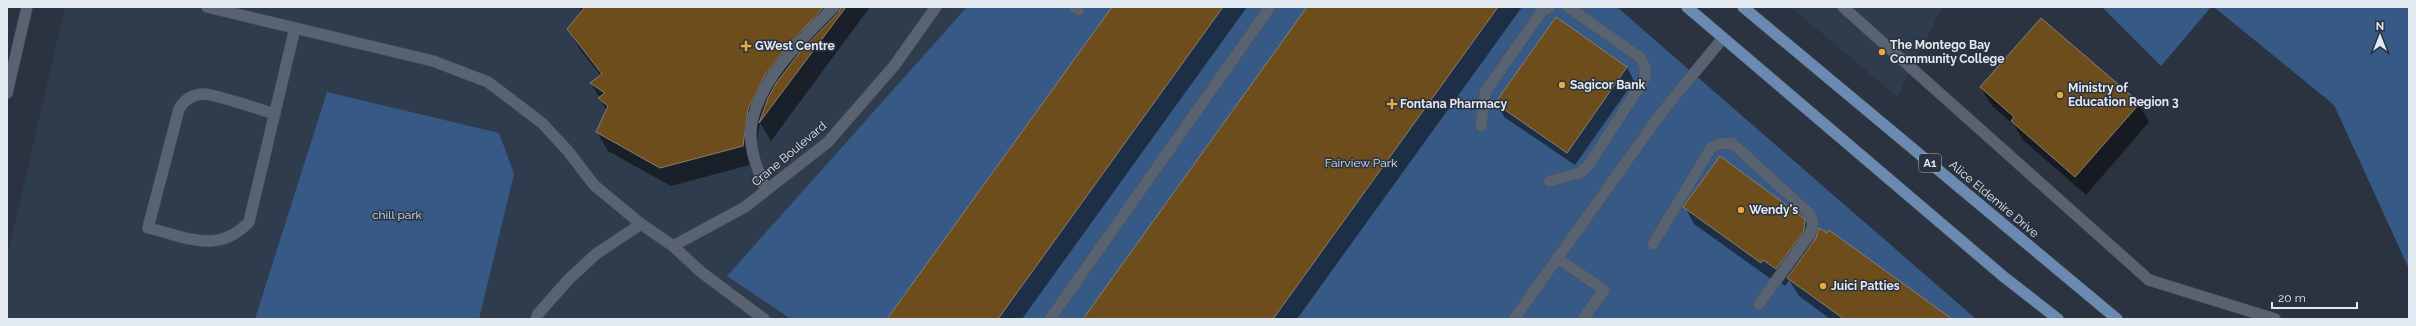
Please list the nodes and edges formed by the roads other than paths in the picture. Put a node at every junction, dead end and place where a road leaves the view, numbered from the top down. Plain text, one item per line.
1 (28, 7) edge
2 (207, 7) edge
3 (834, 7) edge
4 (936, 7) edge
5 (1270, 7) edge
6 (1549, 7) edge
7 (1568, 7) edge
8 (1687, 7) edge
9 (1743, 7) edge
10 (1843, 7) edge
11 (295, 28) junction
12 (1723, 38) junction
13 (7, 93) edge
14 (275, 114) junction
15 (1481, 126) dead end
16 (1549, 182) dead end
17 (766, 190) junction
18 (641, 224) junction
19 (1654, 244) dead end
20 (673, 246) junction
21 (1557, 258) junction
22 (1758, 304) dead end
23 (536, 319) edge
24 (764, 319) edge
25 (1050, 319) edge
26 (1514, 319) edge
27 (1583, 319) edge
28 (2058, 319) edge
29 (2117, 319) edge
30 (2275, 319) edge

1 - 13 lane
2 - 11 lane
3 - 17 lane
4 - 17 lane, Crane Boulevard
5 - 25 lane
6 - 15 lane
7 - 16 lane
8 - 12 main road
9 - 29 main road, Alice Eldemire Drive / A1
10 - 30 lane
11 - 14 lane
11 - 18 lane
12 - 21 lane
12 - 28 main road
14 - 14 lane
17 - 20 lane, Crane Boulevard
18 - 20 lane
18 - 23 lane
19 - 22 lane
20 - 24 lane
21 - 26 lane
21 - 27 lane

